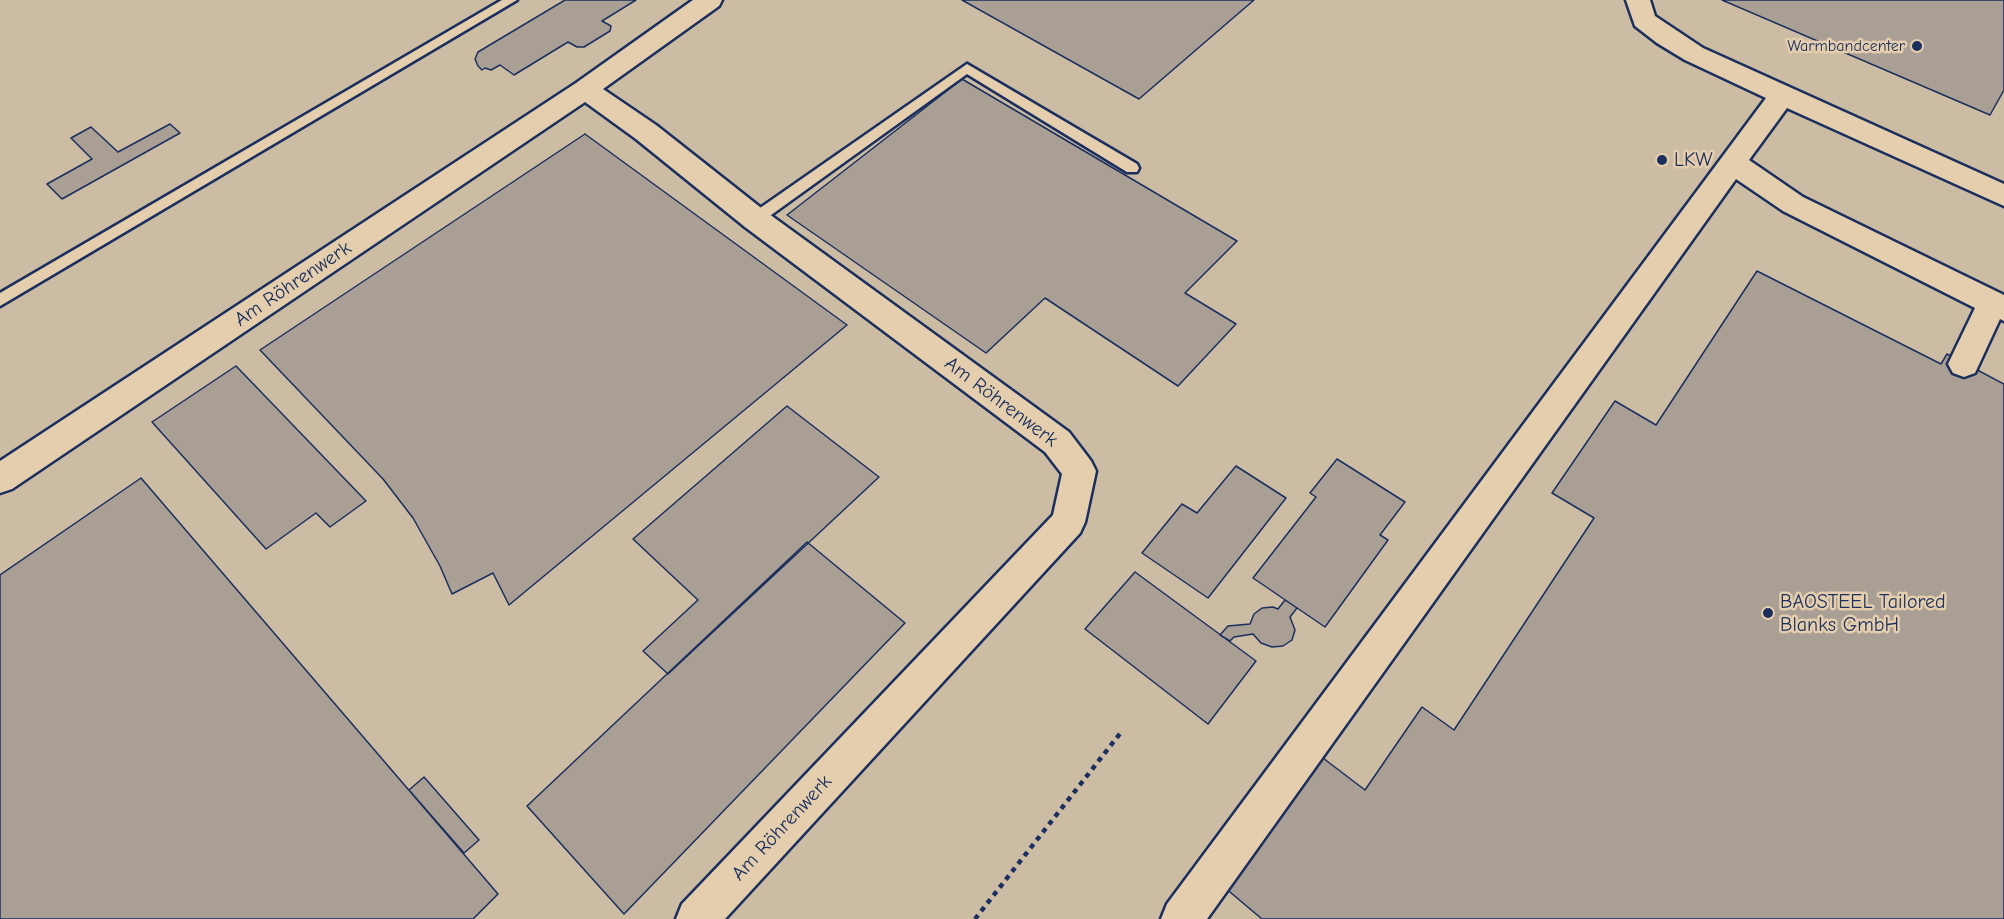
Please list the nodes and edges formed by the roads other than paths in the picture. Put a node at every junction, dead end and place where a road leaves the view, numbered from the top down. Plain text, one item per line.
1 (511, 0) edge
2 (710, 0) edge
3 (1638, 0) edge
4 (585, 89) junction
5 (1782, 95) junction
6 (1733, 163) junction
7 (1132, 168) dead end
8 (2004, 196) edge
9 (755, 219) junction
10 (0, 300) edge
11 (1998, 306) edge
12 (1964, 363) dead end
13 (0, 479) edge
14 (697, 919) edge
15 (1182, 919) edge

1 - 10 lane
2 - 4 street, Am Röhrenwerk
3 - 5 street
4 - 9 street, Am Röhrenwerk
4 - 13 street, Am Röhrenwerk
5 - 6 street
5 - 8 street
6 - 11 street
6 - 15 street
7 - 9 lane
9 - 14 street, Am Röhrenwerk
11 - 12 street

